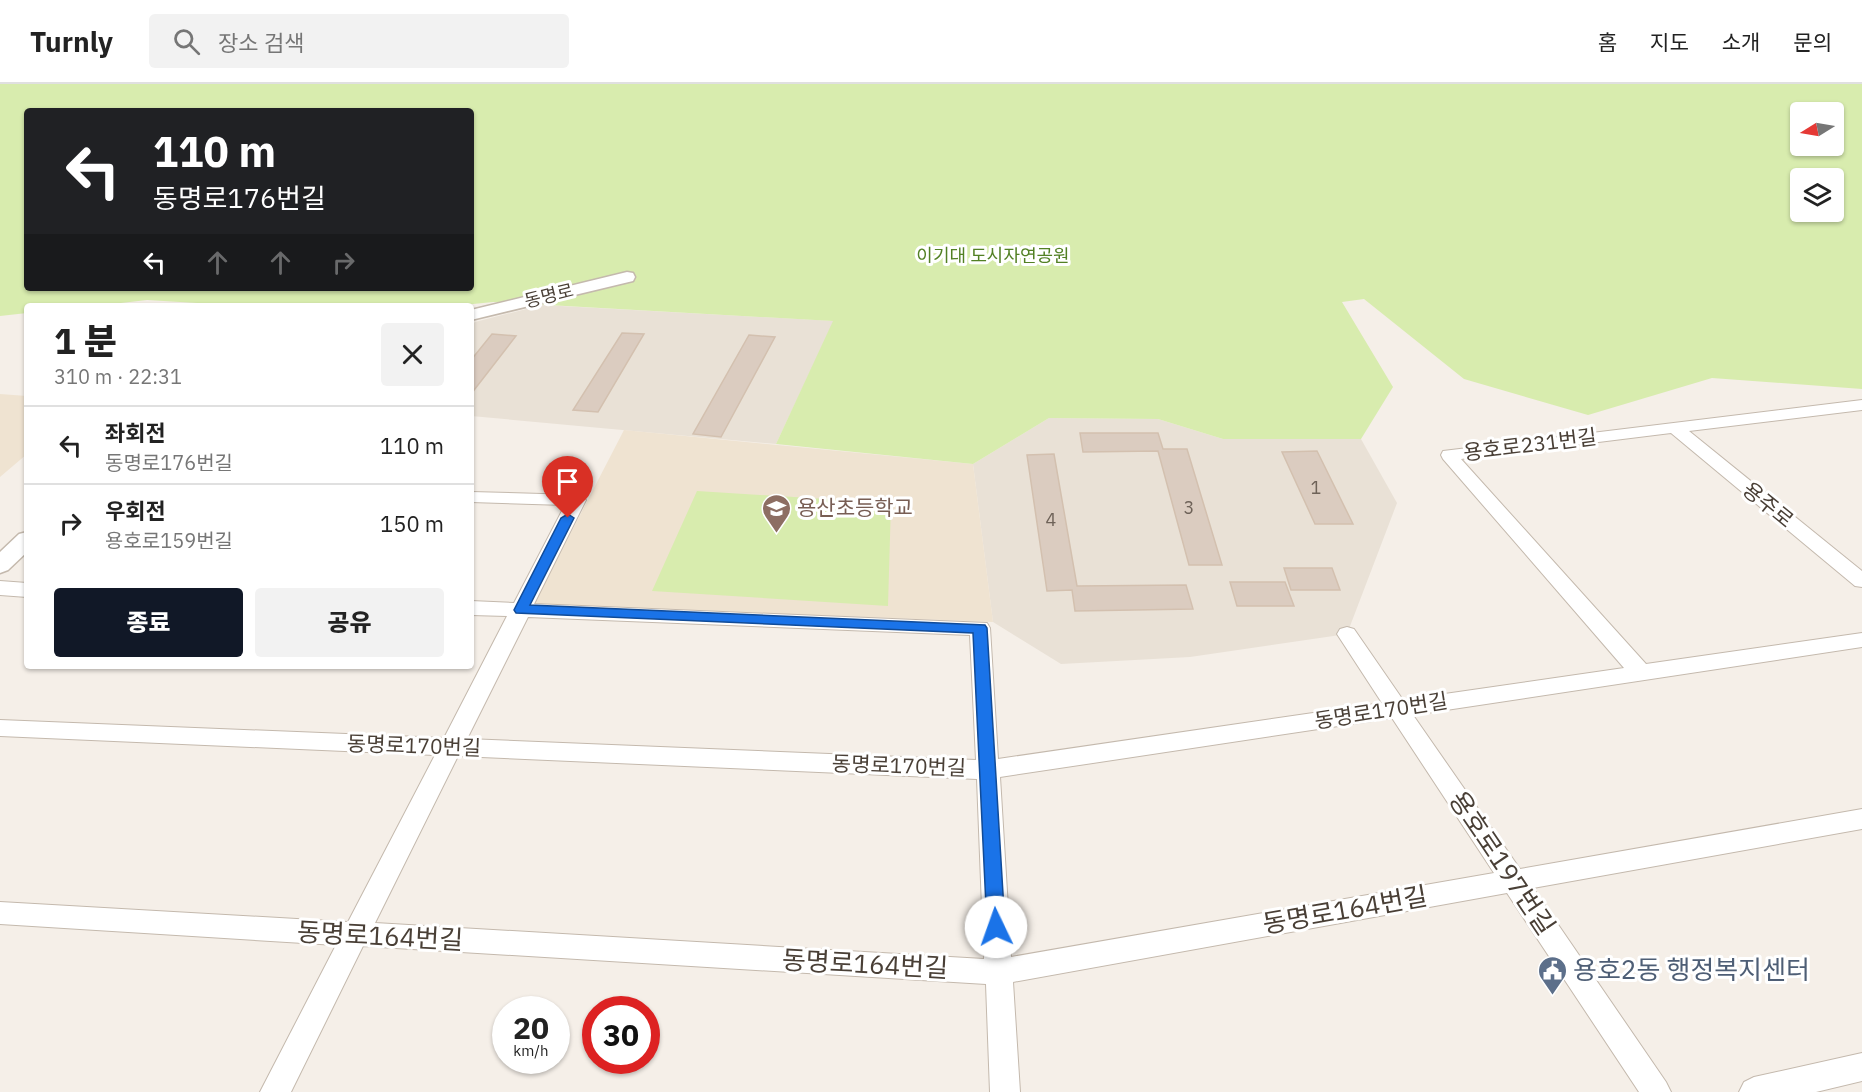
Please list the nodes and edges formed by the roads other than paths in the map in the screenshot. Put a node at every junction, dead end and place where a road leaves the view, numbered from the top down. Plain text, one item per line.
1 (627, 277) dead end
2 (474, 314) edge
3 (1862, 405) edge
4 (1675, 428) junction
5 (474, 497) edge
6 (24, 542) edge
7 (0, 565) edge
8 (1862, 581) edge
9 (0, 588) edge
10 (24, 590) edge
11 (474, 608) edge
12 (521, 610) junction
13 (1347, 634) dead end
14 (1862, 640) edge
15 (1640, 672) junction
16 (1397, 708) junction
17 (0, 728) edge
18 (451, 747) junction
19 (987, 770) junction
20 (1862, 819) edge
21 (1513, 880) junction
22 (0, 913) edge
23 (355, 934) junction
24 (999, 972) junction
25 (1862, 1068) edge
26 (275, 1092) edge
27 (1005, 1092) edge
28 (1656, 1092) edge
29 (1754, 1092) edge

1 - 2 street, 동명로
3 - 4 street, 용호로231번길
4 - 8 street, 용주로
4 - 15 street, 용호로231번길
5 - 12 street
6 - 7 street
9 - 10 street
11 - 12 street
12 - 18 street
12 - 19 street
13 - 16 street, 용호로197번길
14 - 15 street, 동명로170번길
15 - 16 street, 동명로170번길
16 - 19 street, 동명로170번길
16 - 21 street, 용호로197번길
17 - 18 street, 동명로170번길
18 - 19 street, 동명로170번길
18 - 23 street
19 - 24 street
20 - 21 street, 동명로164번길
21 - 24 street, 동명로164번길
21 - 28 street, 용호로197번길
22 - 23 street, 동명로164번길
23 - 24 street, 동명로164번길
23 - 26 street
24 - 27 street
25 - 29 street

